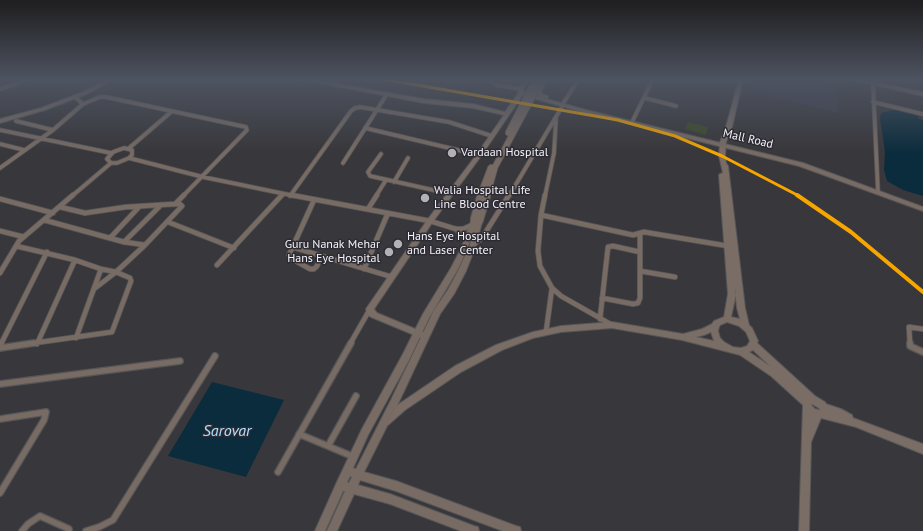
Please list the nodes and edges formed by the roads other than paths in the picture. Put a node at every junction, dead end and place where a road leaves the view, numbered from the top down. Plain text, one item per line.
1 (57, 104) edge
2 (84, 104) edge
3 (134, 104) edge
4 (380, 104) edge
5 (450, 104) edge
6 (513, 104) edge
7 (523, 104) edge
8 (529, 104) edge
9 (564, 104) junction
10 (642, 104) edge
11 (667, 104) edge
12 (735, 104) edge
13 (874, 104) edge
14 (881, 104) edge
15 (676, 106) dead end
16 (376, 110) junction
17 (171, 112) junction
18 (507, 114) junction
19 (923, 114) edge
20 (556, 120) junction
21 (633, 120) junction
22 (0, 121) edge
23 (16, 121) dead end
24 (365, 128) junction
25 (0, 130) edge
26 (53, 130) junction
27 (492, 136) junction
28 (40, 139) junction
29 (723, 143) junction
30 (0, 144) edge
31 (128, 149) junction
32 (24, 150) junction
33 (111, 153) junction
34 (381, 154) dead end
35 (479, 155) junction
36 (129, 158) junction
37 (408, 158) dead end
38 (111, 163) junction
39 (343, 163) dead end
40 (723, 164) junction
41 (0, 168) edge
42 (203, 177) junction
43 (386, 180) junction
44 (394, 182) junction
45 (878, 190) junction
46 (283, 194) junction
47 (451, 194) junction
48 (290, 196) junction
49 (0, 199) edge
50 (314, 200) junction
51 (174, 204) junction
52 (161, 205) junction
53 (923, 205) edge
54 (139, 206) junction
55 (60, 207) junction
56 (368, 209) junction
57 (923, 209) edge
58 (53, 213) junction
59 (388, 213) junction
60 (541, 215) junction
61 (44, 220) junction
62 (168, 222) junction
63 (430, 222) junction
64 (475, 222) junction
65 (456, 229) junction
66 (0, 231) edge
67 (640, 233) junction
68 (24, 237) junction
69 (110, 238) junction
70 (124, 242) junction
71 (470, 243) junction
72 (145, 245) junction
73 (16, 246) junction
74 (728, 246) junction
75 (292, 247) junction
76 (234, 248) junction
77 (47, 252) junction
78 (640, 252) junction
79 (321, 256) junction
80 (75, 260) junction
81 (217, 265) dead end
82 (102, 268) junction
83 (364, 269) junction
84 (1, 270) edge
85 (640, 270) junction
86 (116, 272) junction
87 (392, 277) junction
88 (675, 277) dead end
89 (552, 288) junction
90 (94, 289) junction
91 (602, 298) junction
92 (370, 309) junction
93 (600, 319) junction
94 (727, 319) junction
95 (612, 325) junction
96 (715, 326) junction
97 (745, 326) junction
98 (923, 329) edge
99 (417, 332) junction
100 (546, 332) junction
101 (426, 337) junction
102 (682, 337) junction
103 (76, 338) junction
104 (37, 344) junction
105 (753, 345) junction
106 (0, 347) edge
107 (726, 348) junction
108 (742, 352) junction
109 (923, 352) edge
110 (214, 356) dead end
111 (180, 361) dead end
112 (0, 384) edge
113 (356, 396) dead end
114 (809, 403) junction
115 (821, 412) junction
116 (0, 419) edge
117 (383, 424) junction
118 (299, 434) junction
119 (806, 442) junction
120 (328, 446) junction
121 (923, 449) edge
122 (354, 457) junction
123 (347, 471) junction
124 (278, 472) dead end
125 (358, 474) junction
126 (340, 485) junction
127 (351, 488) junction
128 (0, 493) edge
129 (22, 531) edge
130 (69, 531) edge
131 (86, 531) edge
132 (320, 531) edge
133 (332, 531) edge
134 (474, 531) edge
135 (516, 531) edge
136 (804, 531) edge

1 - 22 street
2 - 26 street
3 - 17 street
4 - 16 street
5 - 18 street
6 - 18 street
7 - 64 main road, bridge
8 - 64 main road, bridge
9 - 20 street
9 - 21 main road, Mall Road
9 - 29 main road, Mall Road
10 - 21 street
11 - 15 street
12 - 29 street
13 - 45 street
14 - 19 street
16 - 24 street
16 - 27 street
16 - 48 street
17 - 31 street
17 - 42 street
18 - 27 street
20 - 60 street
20 - 71 street
21 - 29 main road, Mall Road
23 - 26 street
24 - 35 street
24 - 39 street
25 - 28 street
26 - 28 street
27 - 35 street
28 - 32 street
28 - 33 street
29 - 40 street
29 - 45 main road, Mall Road
30 - 32 street
31 - 33 street
31 - 36 street
32 - 41 street
33 - 38 street
34 - 43 street
35 - 47 street
36 - 38 street
36 - 42 street
37 - 44 street
38 - 55 street
40 - 74 street
40 - 97 street
42 - 46 street
42 - 51 street
43 - 44 street
43 - 56 street
44 - 47 street
45 - 53 main road, Mall Road
45 - 57 main road, Mall Road
46 - 48 street
46 - 76 street
47 - 63 street
48 - 50 street
49 - 58 street
50 - 56 street
50 - 75 street
51 - 52 street
51 - 62 street
52 - 54 street
52 - 70 street
54 - 55 street
54 - 69 street
55 - 58 street
56 - 59 street
58 - 61 street
59 - 63 street
59 - 83 street
60 - 67 street
60 - 89 street
61 - 68 street
61 - 69 street
62 - 72 street
62 - 76 street
63 - 65 street
63 - 87 street
64 - 65 street
64 - 71 main road
65 - 71 street
66 - 68 street
67 - 74 street
67 - 78 street
68 - 73 street
69 - 70 street
70 - 72 street
71 - 99 main road
71 - 101 main road
72 - 86 street
73 - 77 street
73 - 84 street
74 - 94 street
75 - 79 street
75 - 79 street
76 - 81 street
77 - 80 street
77 - 106 street
78 - 85 street
78 - 91 street
79 - 83 street
80 - 82 street
80 - 104 street
82 - 86 street
82 - 90 street
83 - 87 street
85 - 88 street
85 - 91 street
86 - 90 street
86 - 103 street
87 - 92 street
89 - 93 street
89 - 100 street
90 - 103 street
91 - 93 street
92 - 99 street
92 - 118 street
93 - 95 street
94 - 96 street
94 - 97 street
95 - 100 street
95 - 102 street
96 - 102 street
96 - 107 street
97 - 105 street
98 - 109 street
99 - 101 street
99 - 122 main road
100 - 117 street
101 - 117 main road
102 - 107 street
103 - 104 street
104 - 106 street
105 - 108 street
105 - 114 street
107 - 108 street
108 - 114 street
110 - 131 street
111 - 112 street
113 - 120 street
114 - 115 street
114 - 119 street
115 - 119 street
115 - 121 street
116 - 128 street
117 - 125 main road
118 - 120 street
118 - 124 street
119 - 136 street
120 - 122 street
122 - 123 main road
123 - 125 main road
123 - 126 main road
125 - 127 main road
125 - 135 main road
126 - 127 main road
126 - 132 main road
127 - 133 main road
127 - 134 main road
129 - 130 street

